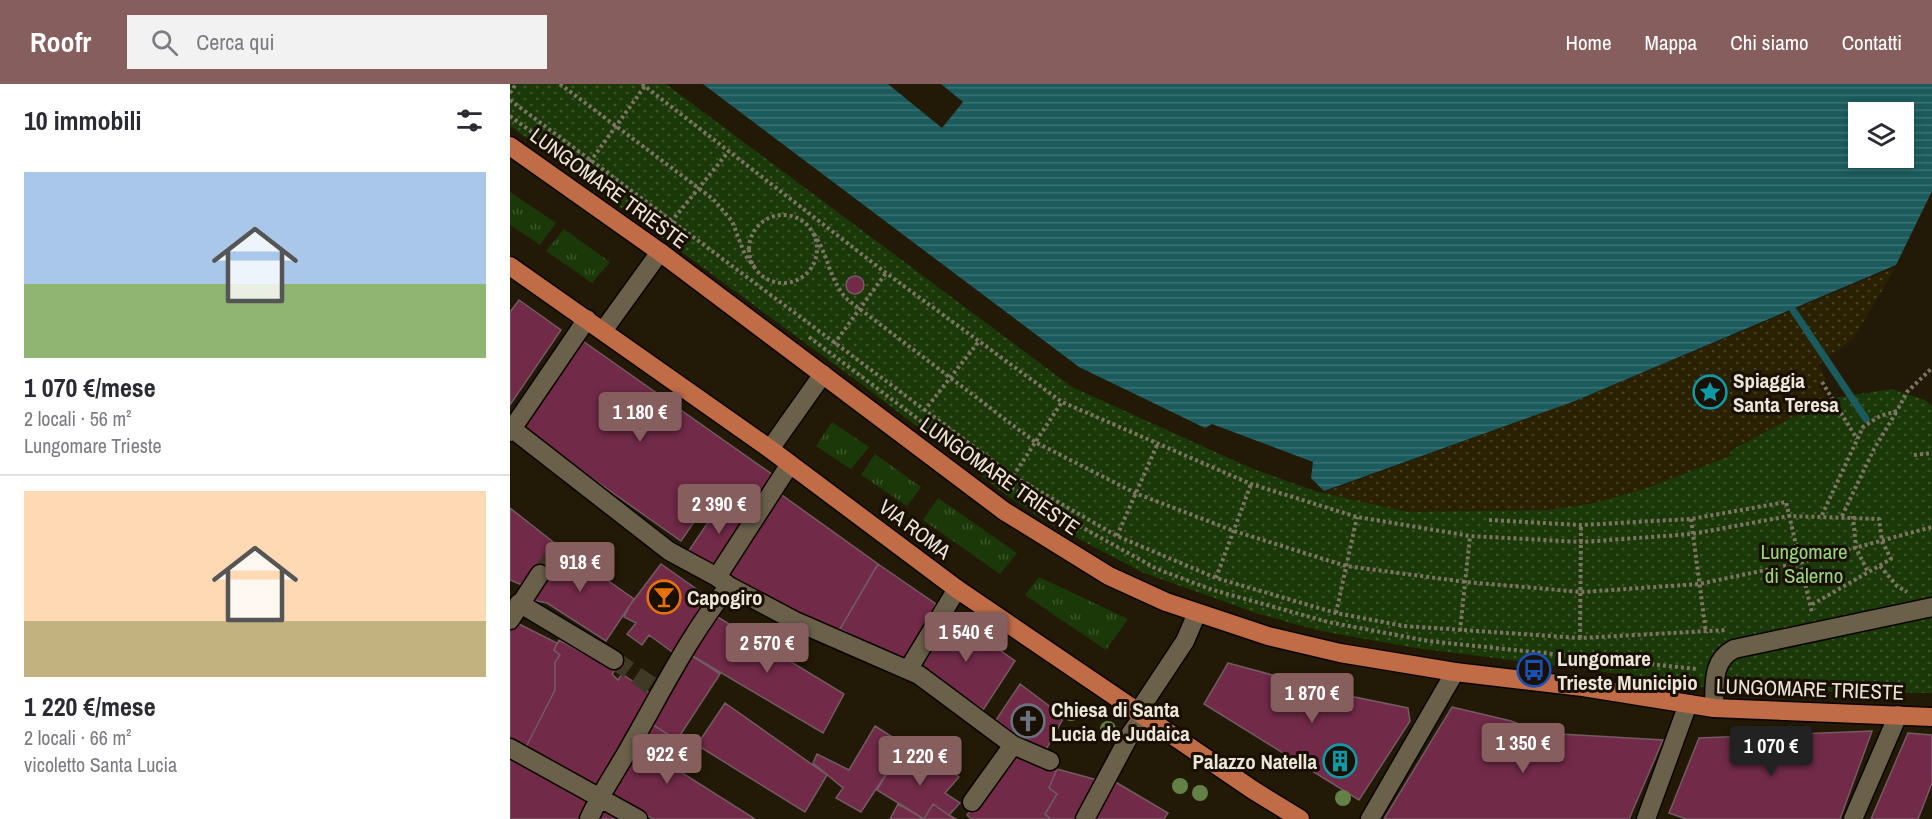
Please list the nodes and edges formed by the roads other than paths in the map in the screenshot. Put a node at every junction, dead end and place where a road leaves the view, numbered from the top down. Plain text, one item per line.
1 (510, 146) edge
2 (660, 252) junction
3 (510, 266) edge
4 (587, 319) junction
5 (603, 331) junction
6 (823, 374) junction
7 (511, 429) edge
8 (770, 449) junction
9 (790, 464) junction
10 (540, 574) tunnel mouth
11 (723, 582) junction
12 (957, 589) junction
13 (519, 603) junction
14 (1932, 607) edge
15 (1197, 613) junction
16 (510, 620) edge
17 (614, 660) tunnel mouth
18 (908, 670) junction
19 (1455, 672) junction
20 (1688, 704) junction
21 (1714, 708) junction
22 (1141, 714) junction
23 (1898, 715) junction
24 (1932, 717) edge
25 (1013, 745) junction
26 (510, 748) edge
27 (1050, 761) dead end
28 (599, 796) junction
29 (972, 802) dead end
30 (589, 819) edge
31 (638, 819) edge
32 (1085, 819) edge
33 (1300, 819) edge
34 (1370, 819) edge
35 (1646, 819) edge
36 (1854, 819) edge

1 - 2 main road, LUNGOMARE TRIESTE
2 - 5 street
2 - 6 main road, LUNGOMARE TRIESTE
3 - 4 main road, VIA ROMA
4 - 5 main road, VIA ROMA
4 - 7 street
5 - 8 main road, VIA ROMA
6 - 8 street
6 - 15 main road, LUNGOMARE TRIESTE
7 - 11 street
8 - 9 main road, VIA ROMA
9 - 11 street
9 - 12 main road, VIA ROMA
10 - 13 street
11 - 18 street
11 - 28 street
12 - 18 street
12 - 22 main road, VIA ROMA
13 - 16 street
13 - 17 street
14 - 21 street
15 - 19 main road, LUNGOMARE TRIESTE
15 - 22 street
18 - 25 street
19 - 20 main road, LUNGOMARE TRIESTE
19 - 34 street
20 - 21 main road, LUNGOMARE TRIESTE
20 - 35 street
21 - 23 main road, LUNGOMARE TRIESTE
22 - 32 street
22 - 33 main road, VIA ROMA
23 - 24 main road, LUNGOMARE TRIESTE
23 - 36 street
25 - 27 street
25 - 29 street
26 - 28 street
28 - 30 street
28 - 31 street

